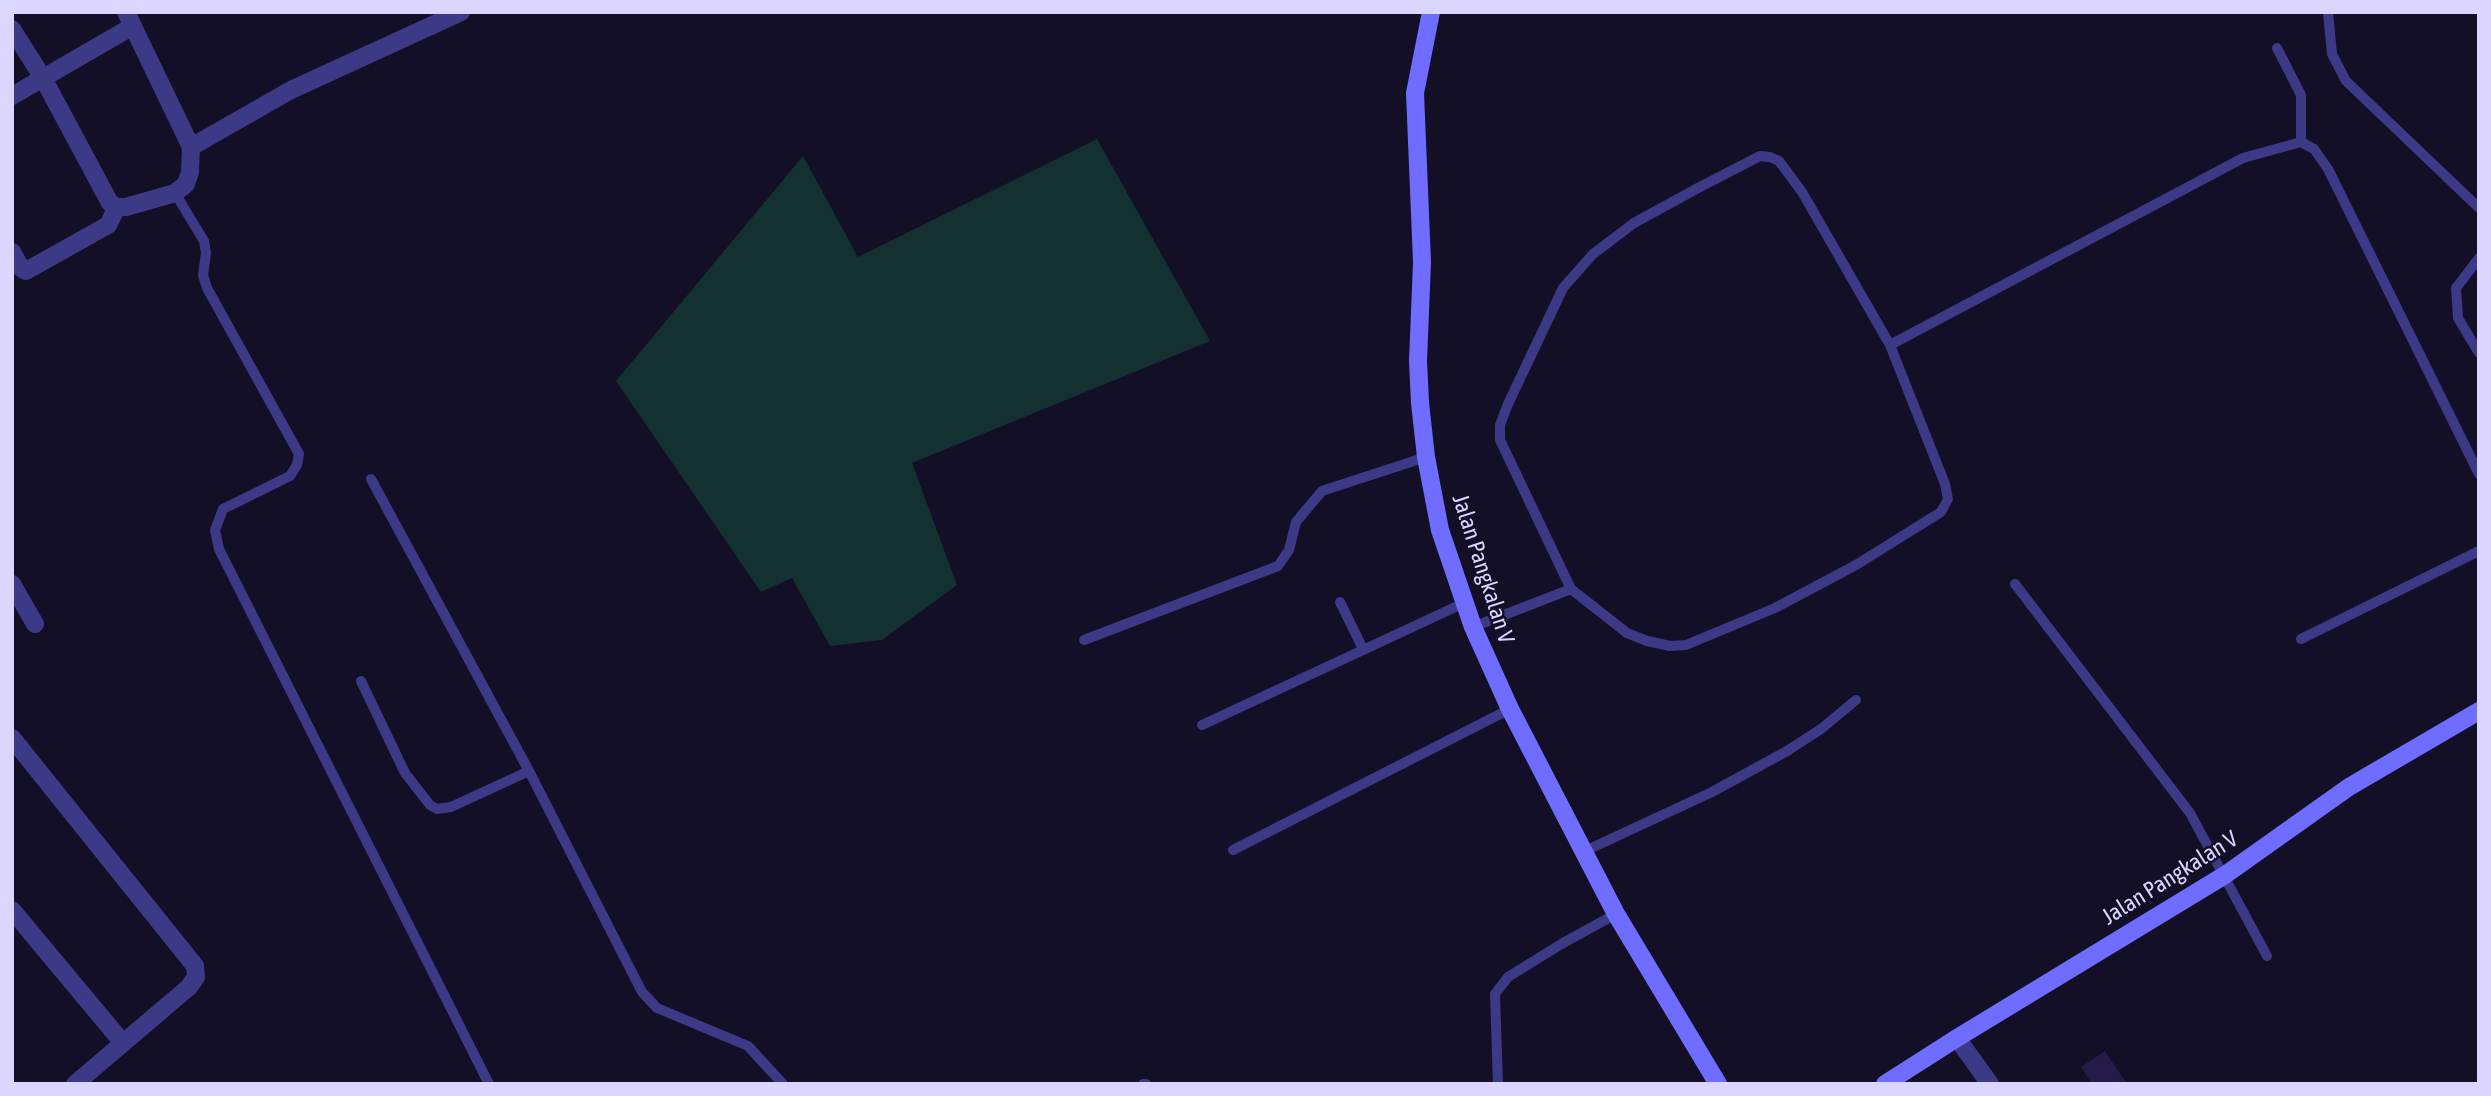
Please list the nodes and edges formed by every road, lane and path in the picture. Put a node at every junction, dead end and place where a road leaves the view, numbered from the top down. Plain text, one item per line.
1 (1431, 12) edge
2 (2328, 12) edge
3 (450, 15) edge
4 (130, 19) edge
5 (12, 29) edge
6 (2277, 48) dead end
7 (43, 78) junction
8 (12, 96) edge
9 (2301, 142) junction
10 (191, 147) junction
11 (175, 193) junction
12 (117, 207) junction
13 (2479, 208) edge
14 (12, 252) edge
15 (2479, 258) edge
16 (1890, 345) junction
17 (2479, 353) edge
18 (1426, 457) junction
19 (2479, 474) edge
20 (371, 479) dead end
21 (2479, 551) edge
22 (12, 584) edge
23 (2015, 584) dead end
24 (1571, 589) junction
25 (1340, 602) dead end
26 (1464, 603) junction
27 (35, 624) dead end
28 (1473, 627) junction
29 (2301, 639) dead end
30 (1084, 640) dead end
31 (1363, 649) junction
32 (361, 681) dead end
33 (1856, 701) dead end
34 (1510, 709) junction
35 (2479, 711) edge
36 (1202, 725) dead end
37 (12, 738) edge
38 (529, 771) junction
39 (1233, 850) dead end
40 (1585, 851) junction
41 (2225, 875) junction
42 (12, 910) edge
43 (1616, 914) junction
44 (2267, 956) dead end
45 (1957, 1038) junction
46 (123, 1043) junction
47 (75, 1084) edge
48 (489, 1084) edge
49 (783, 1084) edge
50 (1498, 1084) edge
51 (1718, 1084) edge
52 (1885, 1084) edge
53 (1990, 1084) edge

1 - 18 street, Jalan Pangkalan V
2 - 13 lane
3 - 10 street
4 - 7 street
4 - 10 street
5 - 7 street
6 - 9 lane
7 - 8 street
7 - 12 street
9 - 16 lane
9 - 19 lane
10 - 11 street
11 - 12 street
11 - 48 lane
12 - 14 street
15 - 17 lane
16 - 24 lane
16 - 24 lane
18 - 26 street, Jalan Pangkalan V
18 - 30 lane
20 - 38 lane
21 - 29 lane
22 - 27 street
23 - 41 lane
24 - 28 lane
25 - 31 lane
26 - 28 street, Jalan Pangkalan V
26 - 31 lane
28 - 34 street, Jalan Pangkalan V
31 - 36 lane
32 - 38 lane
33 - 40 lane
34 - 39 lane
34 - 40 street, Jalan Pangkalan V
35 - 41 street, Jalan Pangkalan V
37 - 46 street
38 - 49 lane
40 - 43 street, Jalan Pangkalan V
41 - 44 lane
41 - 45 street, Jalan Pangkalan V
42 - 46 street
43 - 50 lane
43 - 51 street, Jalan Pangkalan V
45 - 52 street, Jalan Pangkalan V
45 - 53 street
46 - 47 street

